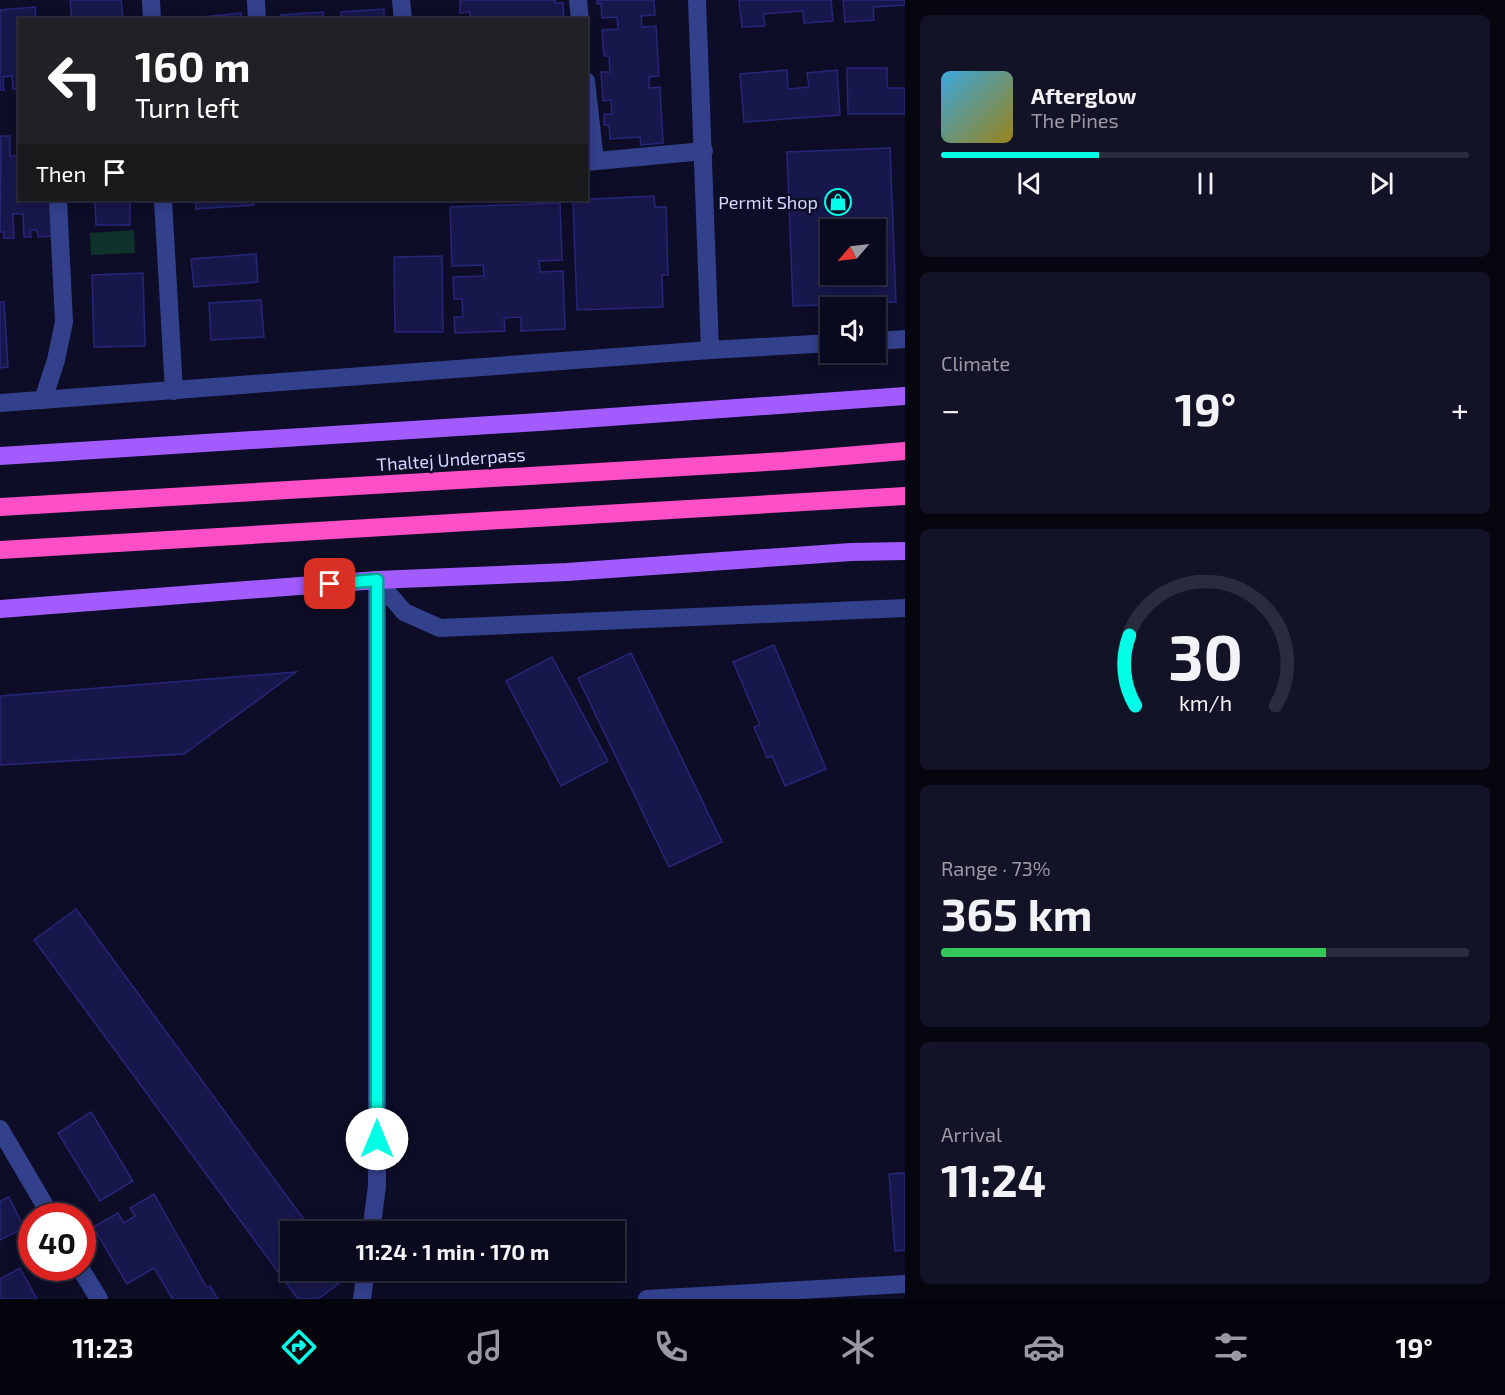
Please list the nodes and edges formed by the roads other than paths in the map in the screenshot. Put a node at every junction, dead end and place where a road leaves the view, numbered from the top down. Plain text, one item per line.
1 (151, 0) edge
2 (256, 0) edge
3 (401, 0) edge
4 (578, 0) edge
5 (697, 0) edge
6 (152, 18) edge
7 (257, 18) edge
8 (403, 18) edge
9 (580, 18) edge
10 (588, 113) edge
11 (704, 151) junction
12 (591, 161) edge
13 (58, 201) edge
14 (163, 201) edge
15 (905, 339) edge
16 (886, 340) edge
17 (820, 344) edge
18 (710, 350) junction
19 (174, 391) junction
20 (905, 396) edge
21 (43, 400) junction
22 (0, 403) edge
23 (905, 451) edge
24 (0, 456) edge
25 (905, 496) edge
26 (0, 507) edge
27 (0, 550) edge
28 (905, 550) edge
29 (377, 580) junction
30 (905, 608) edge
31 (0, 609) edge
32 (0, 1129) edge
33 (43, 1203) edge
34 (372, 1221) edge
35 (88, 1281) edge
36 (364, 1281) edge
37 (905, 1284) edge
38 (99, 1299) edge
39 (362, 1299) edge
40 (646, 1299) edge

1 - 6 street
2 - 7 street
3 - 8 street
4 - 9 street
5 - 11 street
10 - 12 street
11 - 12 street
11 - 18 street
13 - 21 street
14 - 19 street
15 - 16 street
17 - 18 street
18 - 19 street
19 - 21 street
20 - 24 main road
21 - 22 street
23 - 26 highway, Thaltej Underpass
25 - 27 highway
28 - 29 main road
29 - 30 street
29 - 31 main road
29 - 34 street
32 - 33 street
35 - 38 street
36 - 39 street
37 - 40 street

